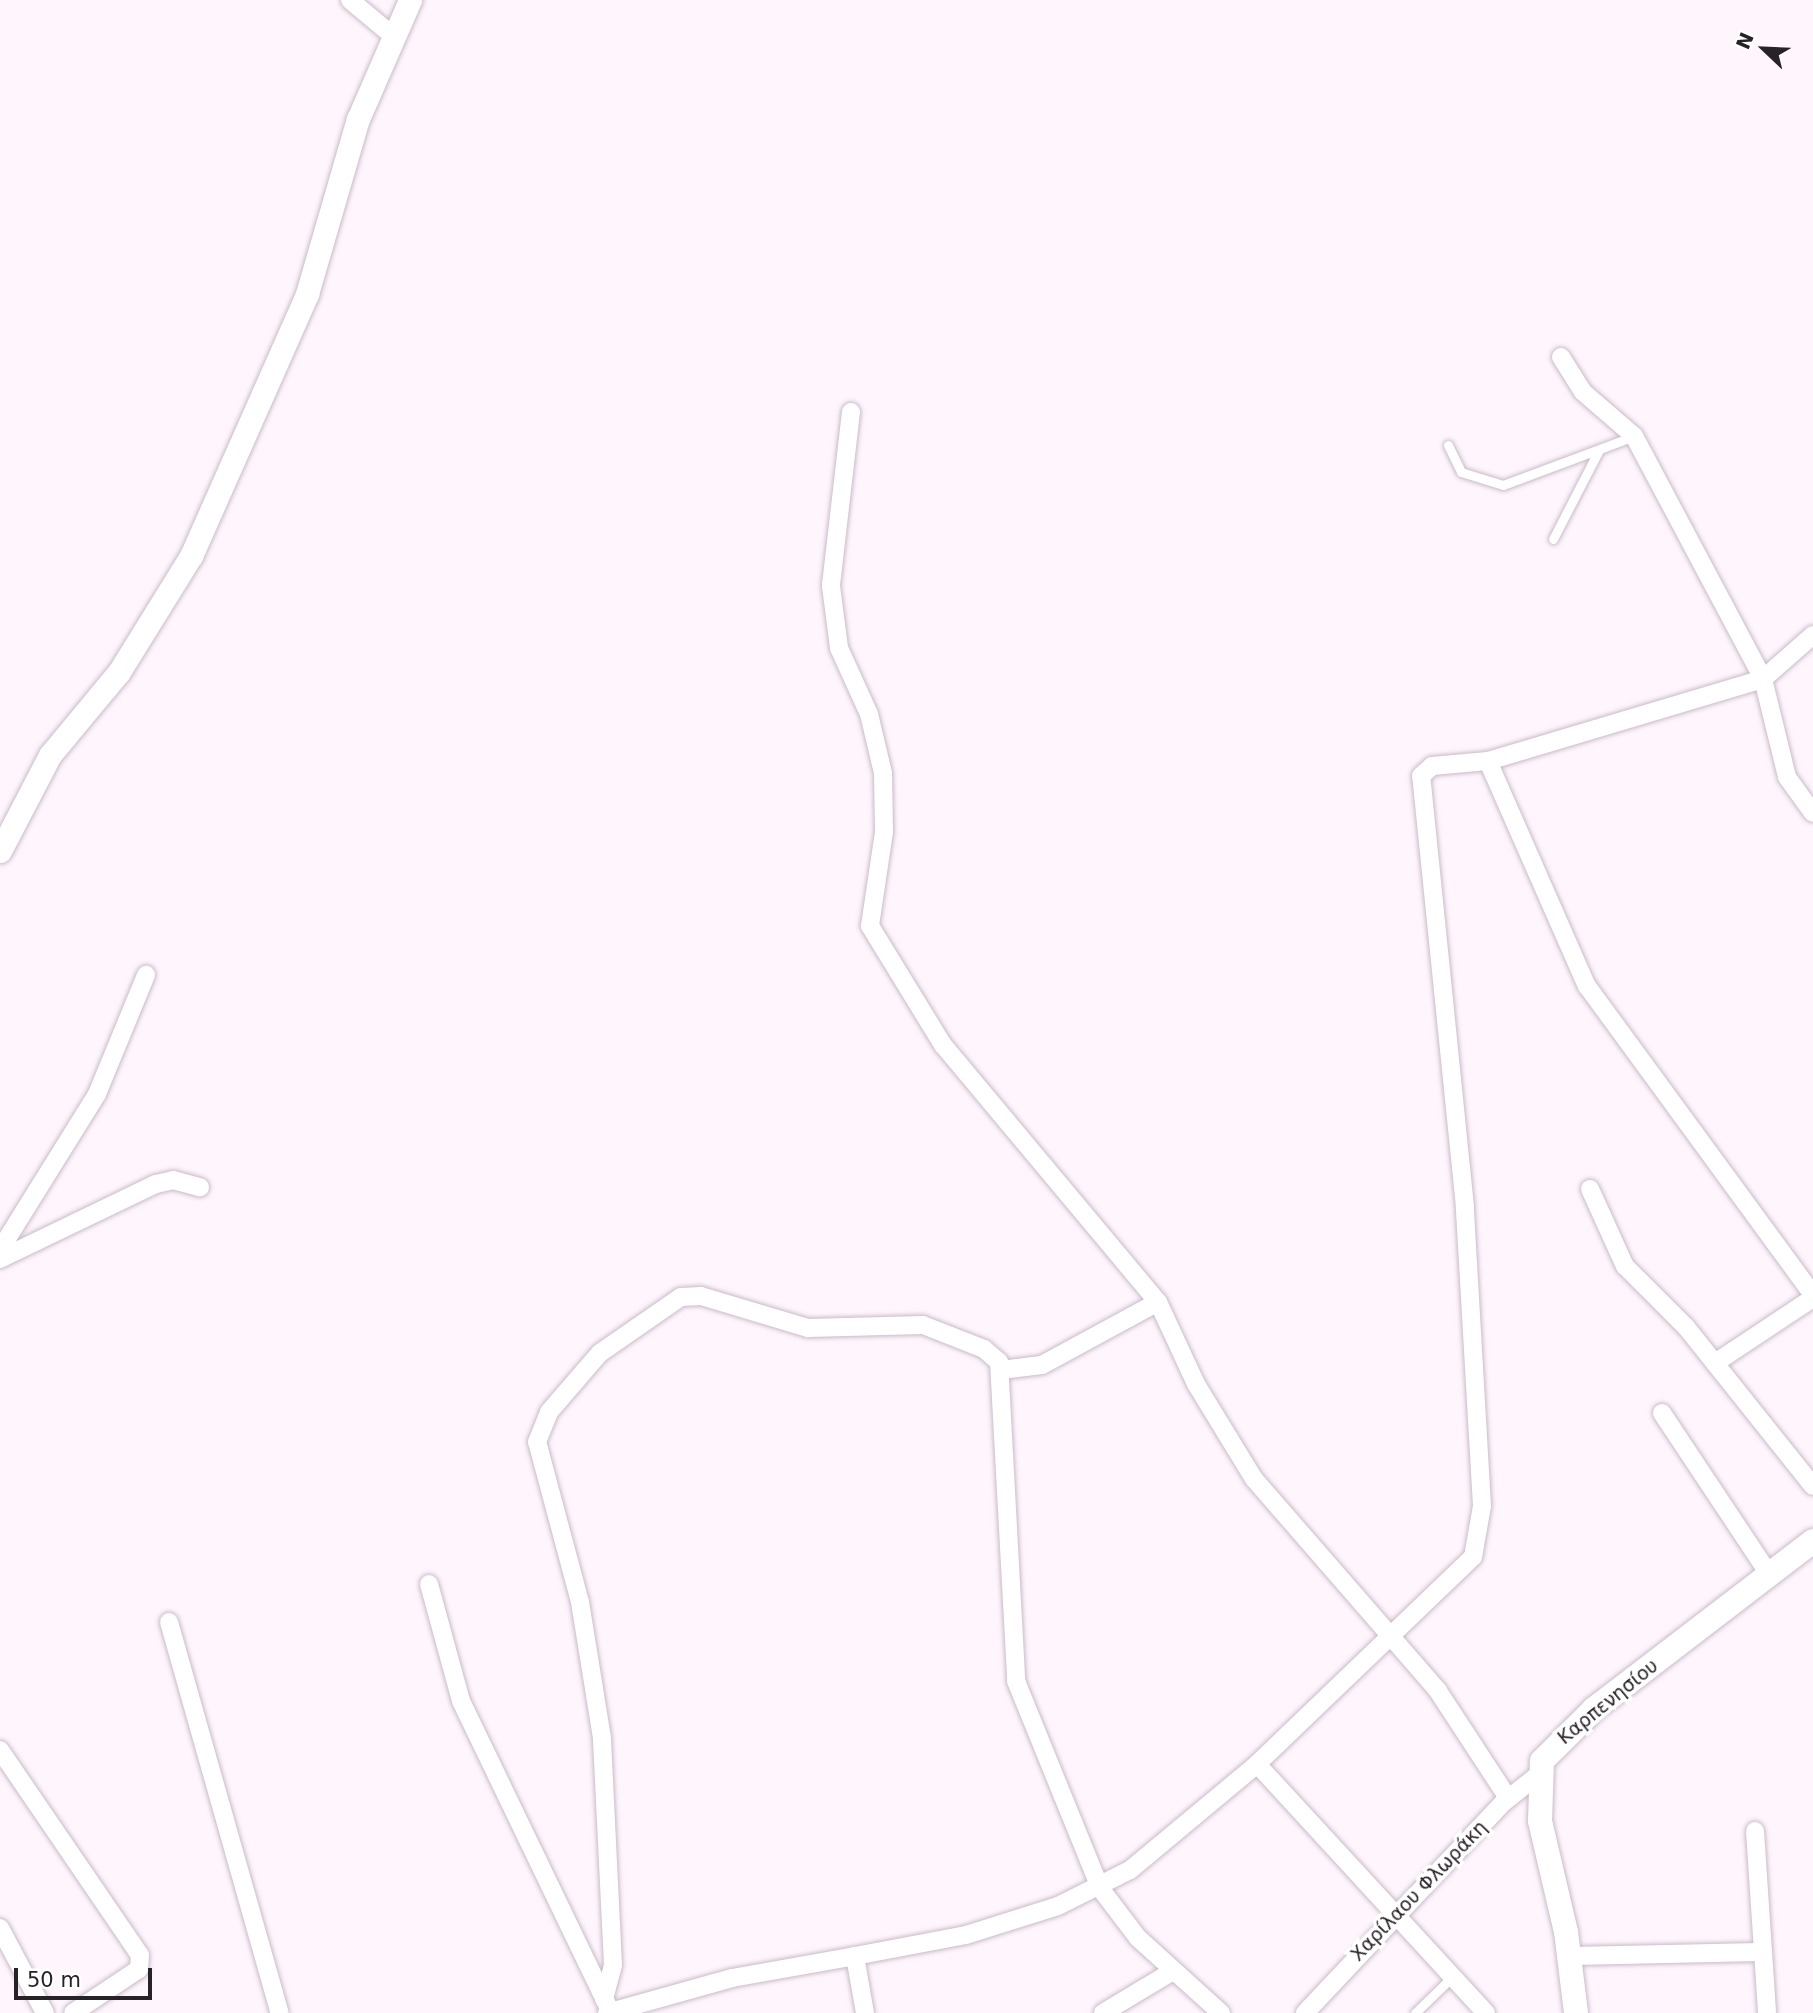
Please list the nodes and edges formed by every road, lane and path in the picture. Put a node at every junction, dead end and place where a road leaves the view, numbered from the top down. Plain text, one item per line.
1 (349, 0) edge
2 (410, 0) edge
3 (393, 36) junction
4 (1561, 357) dead end
5 (851, 412) dead end
6 (1633, 436) junction
7 (1448, 445) dead end
8 (1599, 450) junction
9 (1552, 539) dead end
10 (1813, 635) edge
11 (1763, 679) junction
12 (1488, 761) junction
13 (1813, 813) edge
14 (0, 851) edge
15 (146, 975) dead end
16 (200, 1187) dead end
17 (1590, 1189) dead end
18 (0, 1250) edge
19 (0, 1259) edge
20 (1813, 1296) edge
21 (1158, 1302) junction
22 (1715, 1363) junction
23 (1001, 1370) junction
24 (1662, 1413) dead end
25 (1813, 1486) edge
26 (1813, 1541) edge
27 (1769, 1574) junction
28 (429, 1584) dead end
29 (169, 1622) dead end
30 (1390, 1638) junction
31 (0, 1750) edge
32 (1257, 1764) junction
33 (1538, 1775) junction
34 (1508, 1798) junction
35 (1755, 1831) dead end
36 (1100, 1888) junction
37 (1393, 1916) junction
38 (0, 1928) edge
39 (1763, 1952) junction
40 (855, 1956) junction
41 (1570, 1956) junction
42 (1173, 1971) junction
43 (1451, 1978) junction
44 (608, 2009) edge
45 (45, 2013) edge
46 (73, 2013) edge
47 (280, 2013) edge
48 (865, 2013) edge
49 (1103, 2013) edge
50 (1221, 2013) edge
51 (1305, 2013) edge
52 (1415, 2013) edge
53 (1486, 2013) edge
54 (1576, 2013) edge
55 (1767, 2013) edge

1 - 3 street
2 - 3 street
3 - 14 street
4 - 6 street
5 - 21 street
6 - 8 lane
6 - 11 street
7 - 8 lane
8 - 9 lane
10 - 11 street
11 - 12 street
11 - 13 street
12 - 20 street
12 - 30 street
15 - 18 street
16 - 19 street
17 - 22 street
20 - 22 street
21 - 23 street
21 - 30 street
22 - 25 street
23 - 36 street
23 - 44 street
24 - 27 street
26 - 27 main road, Καρπενησίου
27 - 33 main road, Καρπενησίου
28 - 44 street
29 - 47 street
30 - 32 street
30 - 34 street
31 - 46 street
32 - 36 street
32 - 37 street
33 - 34 street, Χαρίλαου Φλωράκη
33 - 41 main road, Καρπενησίου
34 - 37 street, Χαρίλαου Φλωράκη
35 - 39 street
36 - 40 street
36 - 42 street
37 - 43 street
37 - 51 street, Χαρίλαου Φλωράκη
38 - 45 street
39 - 41 street
39 - 55 street
40 - 44 street
40 - 48 street
41 - 54 main road, Καρπενησίου
42 - 49 street
42 - 50 street
43 - 52 lane
43 - 53 street

